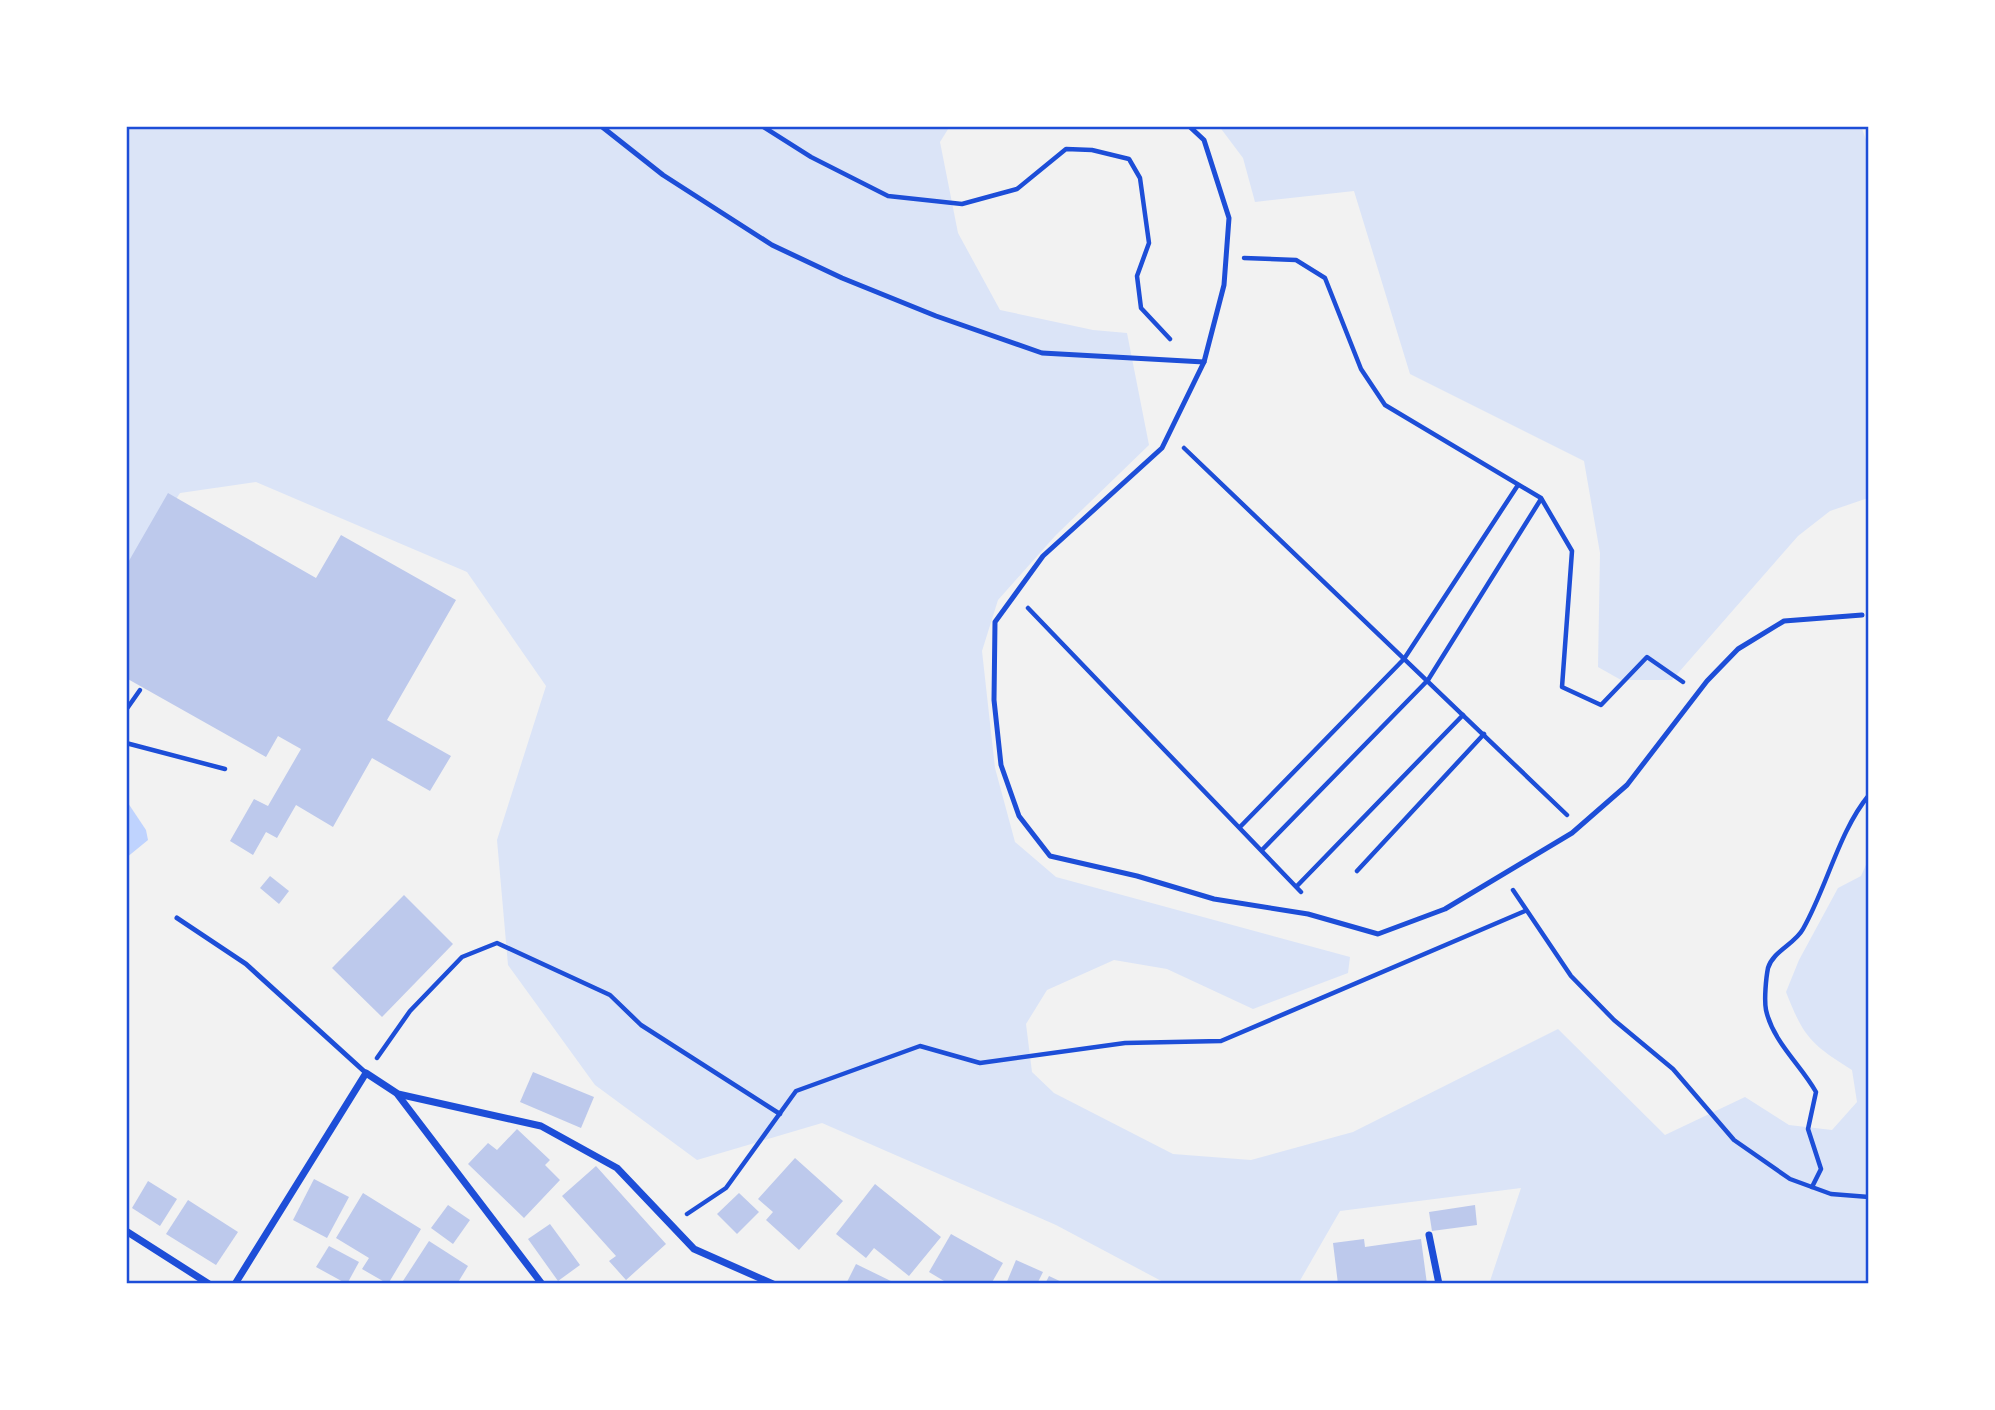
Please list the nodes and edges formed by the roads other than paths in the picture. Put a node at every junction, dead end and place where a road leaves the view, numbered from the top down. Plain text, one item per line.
1 (601, 126) edge
2 (1189, 126) edge
3 (1204, 362) junction
4 (1862, 615) dead end
5 (177, 918) dead end
6 (366, 1073) junction
7 (398, 1094) junction
8 (126, 1231) edge
9 (1429, 1236) dead end
10 (209, 1284) edge
11 (235, 1284) edge
12 (542, 1284) edge
13 (773, 1284) edge
14 (1439, 1284) edge

1 - 3 lane
2 - 3 lane
3 - 4 lane
5 - 6 lane
6 - 7 street
6 - 11 street
7 - 12 street
7 - 13 street
8 - 10 street
9 - 14 street

